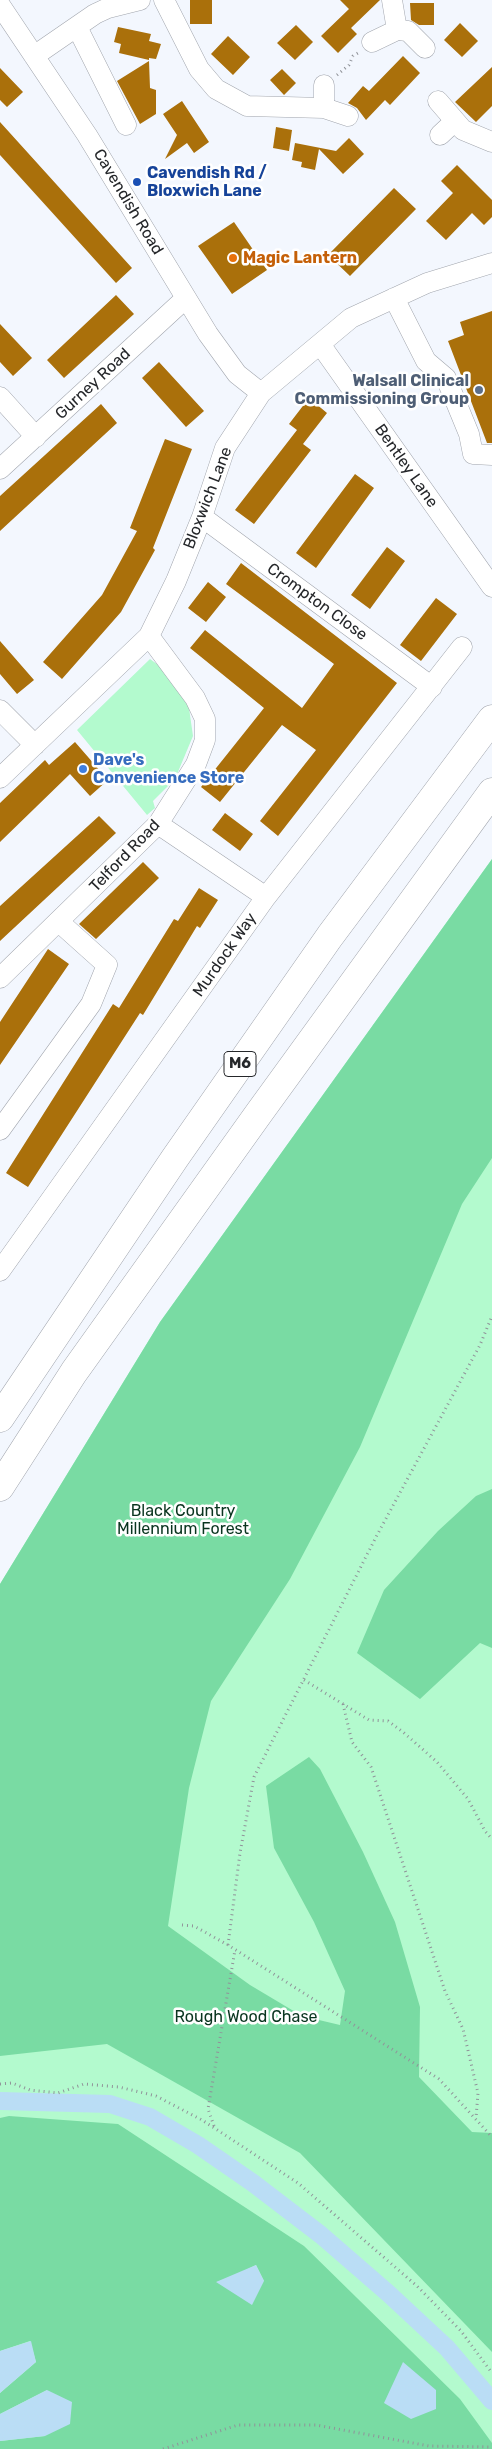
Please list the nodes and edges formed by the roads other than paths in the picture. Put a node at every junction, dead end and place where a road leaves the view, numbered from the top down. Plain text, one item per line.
1 (140, 0) edge
2 (164, 0) edge
3 (392, 0) edge
4 (0, 5) edge
5 (77, 26) junction
6 (397, 30) junction
7 (372, 42) road end
8 (425, 48) dead end
9 (34, 56) junction
10 (324, 85) road end
11 (438, 102) dead end
12 (324, 108) junction
13 (348, 116) dead end
14 (455, 121) junction
15 (126, 125) dead end
16 (440, 135) dead end
17 (492, 142) edge
18 (492, 263) edge
19 (186, 298) junction
20 (394, 298) junction
21 (320, 344) junction
22 (261, 393) junction
23 (0, 397) edge
24 (36, 437) junction
25 (492, 456) edge
26 (0, 469) edge
27 (202, 517) junction
28 (492, 587) edge
29 (149, 636) junction
30 (462, 647) dead end
31 (432, 687) junction
32 (0, 710) edge
33 (492, 719) edge
34 (34, 745) junction
35 (0, 778) edge
36 (492, 792) edge
37 (158, 824) junction
38 (266, 897) junction
39 (59, 922) junction
40 (0, 978) edge
41 (0, 1130) edge
42 (0, 1271) edge
43 (0, 1418) edge
44 (0, 1487) edge

1 - 5 street
2 - 12 street
3 - 6 street
4 - 9 street, Cavendish Road
5 - 9 street
5 - 15 street
6 - 7 street
6 - 8 street
9 - 19 street, Cavendish Road
10 - 12 street
11 - 14 street
12 - 13 street
14 - 16 street
14 - 17 street
18 - 20 street, Bloxwich Lane
19 - 22 street, Cavendish Road
19 - 24 street, Gurney Road
20 - 21 street, Bloxwich Lane
20 - 25 street
21 - 22 street, Bloxwich Lane
21 - 28 street, Bentley Lane
22 - 27 street, Bloxwich Lane
23 - 24 street
24 - 26 street, Gurney Road
27 - 29 street, Bloxwich Lane
27 - 31 street, Crompton Close
29 - 34 street, Bloxwich Lane
29 - 37 street, Telford Road
30 - 31 street, Murdock Way
31 - 38 street, Murdock Way
32 - 34 street
33 - 43 highway, M6
34 - 35 street, Bloxwich Lane
36 - 44 highway, M6
37 - 38 street
37 - 39 street, Telford Road
38 - 42 street, Murdock Way
39 - 40 street, Telford Road
39 - 41 street

